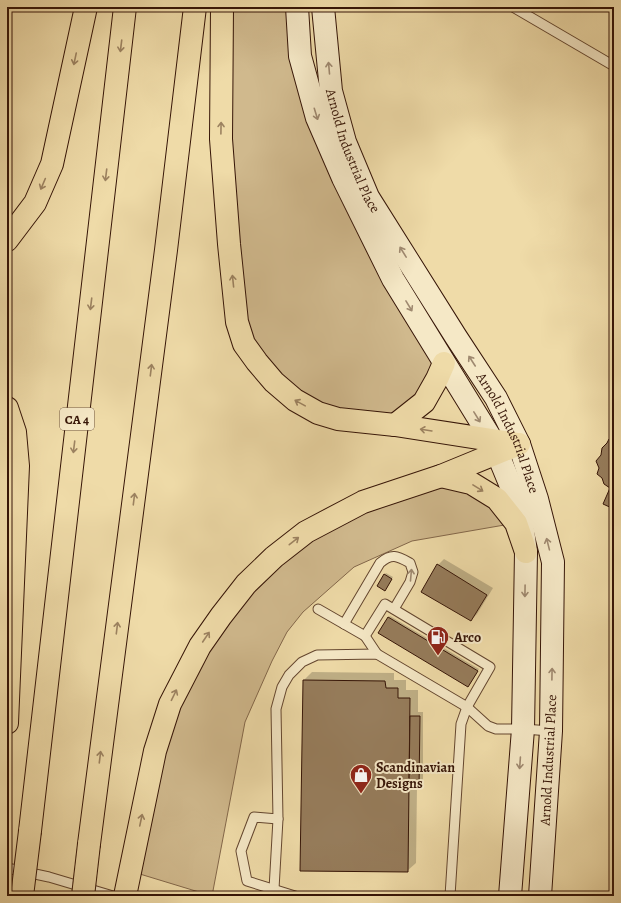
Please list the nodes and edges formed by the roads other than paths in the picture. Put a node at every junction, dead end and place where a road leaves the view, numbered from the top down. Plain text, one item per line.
1 (86, 7) edge
2 (125, 7) edge
3 (195, 7) edge
4 (222, 7) edge
5 (297, 7) edge
6 (323, 7) edge
7 (513, 7) edge
8 (614, 66) edge
9 (7, 240) edge
10 (444, 363) junction
11 (7, 408) edge
12 (395, 425) junction
13 (519, 444) junction
14 (494, 446) junction
15 (441, 476) junction
16 (526, 552) junction
17 (318, 609) dead end
18 (394, 609) junction
19 (344, 624) junction
20 (365, 636) junction
21 (377, 654) junction
22 (467, 707) junction
23 (7, 723) edge
24 (523, 729) junction
25 (552, 731) junction
26 (278, 819) junction
27 (7, 868) edge
28 (274, 890) junction
29 (22, 896) edge
30 (83, 896) edge
31 (113, 896) edge
32 (125, 896) edge
33 (295, 896) edge
34 (450, 896) edge
35 (510, 896) edge
36 (540, 896) edge

1 -> 9 highway
2 -> 29 highway, CA 4, bridge
30 -> 3 highway, bridge
12 -> 4 highway
5 -> 10 street, Arnold Industrial Place
13 -> 6 street, Arnold Industrial Place
7 - 8 lane
10 - 12 highway
10 -> 14 street, Arnold Industrial Place
11 - 23 highway
14 -> 12 highway
13 - 14 highway
25 -> 13 street, Arnold Industrial Place
14 - 15 highway
14 - 16 street, Arnold Industrial Place
15 -> 16 highway
32 -> 15 highway
16 -> 24 street, Arnold Industrial Place
17 - 19 lane
18 -> 19 lane
18 - 20 lane
18 - 22 lane
19 - 20 lane
20 - 21 lane
21 - 22 lane
21 - 26 lane
22 - 24 lane
22 - 34 lane
24 - 25 lane
24 -> 35 street, Arnold Industrial Place
25 - 36 street, Arnold Industrial Place
26 - 28 lane
26 - 28 lane
27 - 31 lane
28 - 33 lane

